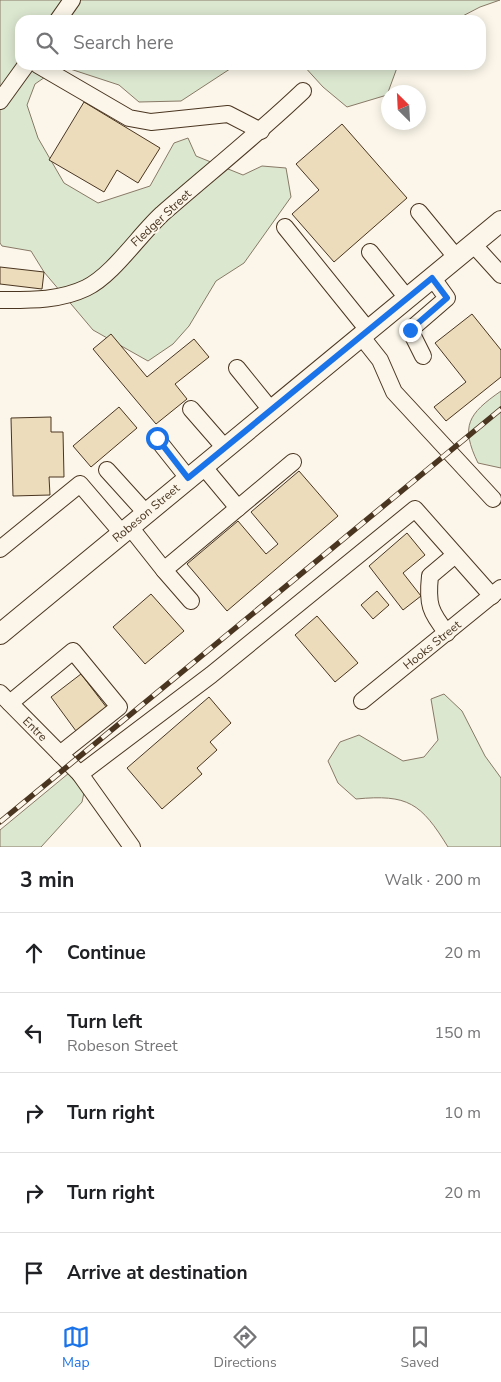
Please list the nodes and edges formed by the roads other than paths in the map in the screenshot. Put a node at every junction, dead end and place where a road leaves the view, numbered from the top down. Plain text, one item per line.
1 (72, 0) edge
2 (62, 15) edge
3 (22, 70) edge
4 (47, 70) edge
5 (303, 91) dead end
6 (0, 101) edge
7 (261, 131) junction
8 (419, 212) dead end
9 (501, 220) edge
10 (285, 227) dead end
11 (473, 244) junction
12 (370, 252) dead end
13 (456, 257) junction
14 (501, 275) edge
15 (432, 278) junction
16 (407, 298) junction
17 (0, 300) edge
18 (364, 333) junction
19 (424, 356) dead end
20 (237, 368) dead end
21 (191, 409) dead end
22 (271, 410) junction
23 (157, 438) dead end
24 (225, 448) junction
25 (293, 462) dead end
26 (107, 470) dead end
27 (196, 472) junction
28 (493, 499) dead end
29 (238, 508) junction
30 (146, 513) junction
31 (126, 530) junction
32 (0, 549) edge
33 (456, 555) junction
34 (164, 570) junction
35 (496, 592) edge
36 (191, 601) dead end
37 (447, 633) junction
38 (0, 634) edge
39 (5, 698) edge
40 (362, 701) dead end
41 (70, 764) junction
42 (132, 847) edge

1 - 2 street
3 - 6 street
4 - 7 street
5 - 7 street, Fledger Street
7 - 17 street, Fledger Street
8 - 13 street
9 - 11 main road, Robeson Street
10 - 18 street
11 - 13 main road, Robeson Street
11 - 14 street
12 - 16 street
13 - 15 main road, Robeson Street
15 - 16 main road, Robeson Street
15 - 19 street
16 - 18 main road, Robeson Street
18 - 22 main road, Robeson Street
18 - 28 street
20 - 22 street
21 - 24 street
22 - 24 main road, Robeson Street
23 - 27 street
24 - 27 main road, Robeson Street
25 - 29 street
26 - 30 street
27 - 29 street
27 - 30 main road, Robeson Street
29 - 34 street
30 - 31 main road, Robeson Street
31 - 32 street
31 - 34 street
31 - 38 main road, Robeson Street
33 - 35 street
33 - 37 street
33 - 41 street
34 - 36 street
35 - 37 street, Hooks Street
37 - 40 street, Hooks Street
39 - 41 street, Entre
39 - 41 street
41 - 42 street, Entre

